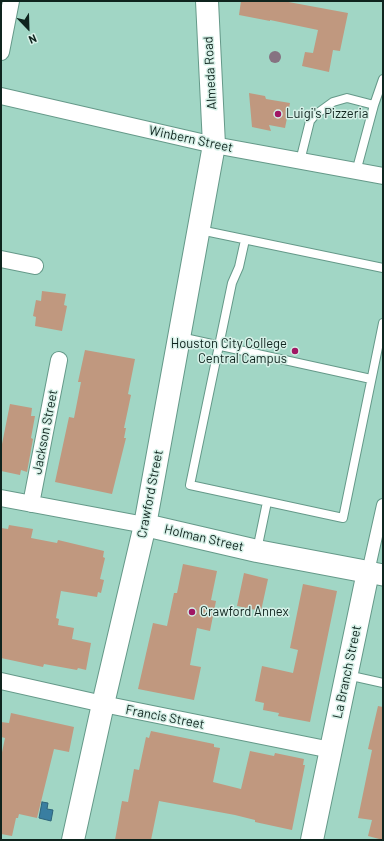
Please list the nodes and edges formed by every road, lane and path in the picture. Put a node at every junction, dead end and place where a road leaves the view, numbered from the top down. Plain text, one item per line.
1 (11, 1) edge
2 (207, 1) edge
3 (1, 52) edge
4 (383, 79) edge
5 (1, 96) edge
6 (374, 105) junction
7 (214, 145) junction
8 (300, 160) junction
9 (356, 172) junction
10 (383, 176) edge
11 (199, 230) junction
12 (245, 240) junction
13 (1, 259) edge
14 (35, 266) dead end
15 (383, 268) edge
16 (383, 322) edge
17 (180, 338) junction
18 (219, 346) junction
19 (59, 360) dead end
20 (371, 379) junction
21 (1, 498) edge
22 (267, 502) junction
23 (31, 504) junction
24 (383, 505) edge
25 (145, 525) junction
26 (257, 551) junction
27 (375, 573) edge
28 (346, 675) junction
29 (1, 682) edge
30 (383, 683) edge
31 (103, 704) junction
32 (330, 750) junction
33 (73, 840) edge
34 (312, 840) edge

1 - 3 street
2 - 7 main road, Almeda Road
4 - 6 lane
5 - 7 street, Winbern Street
6 - 8 lane
6 - 9 lane
7 - 8 street, Winbern Street
7 - 11 main road, Crawford Street
8 - 9 street, Winbern Street
9 - 10 street, Winbern Street
11 - 12 lane
11 - 17 main road, Crawford Street
12 - 15 lane
12 - 18 lane
13 - 14 street
16 - 20 lane
17 - 18 lane
17 - 25 main road, Crawford Street
18 - 20 lane
18 - 22 lane
19 - 23 street, Jackson Street
20 - 22 lane
21 - 23 street, Holman Street
22 - 26 lane
23 - 25 street, Holman Street
24 - 27 street, La Branch Street
25 - 26 main road, Holman Street
25 - 31 main road, Crawford Street
26 - 27 main road, Holman Street
27 - 28 main road, La Branch Street
28 - 30 lane
28 - 32 main road, La Branch Street
29 - 31 street, Francis Street
31 - 32 street, Francis Street
31 - 33 main road, Crawford Street
32 - 34 main road, La Branch Street

